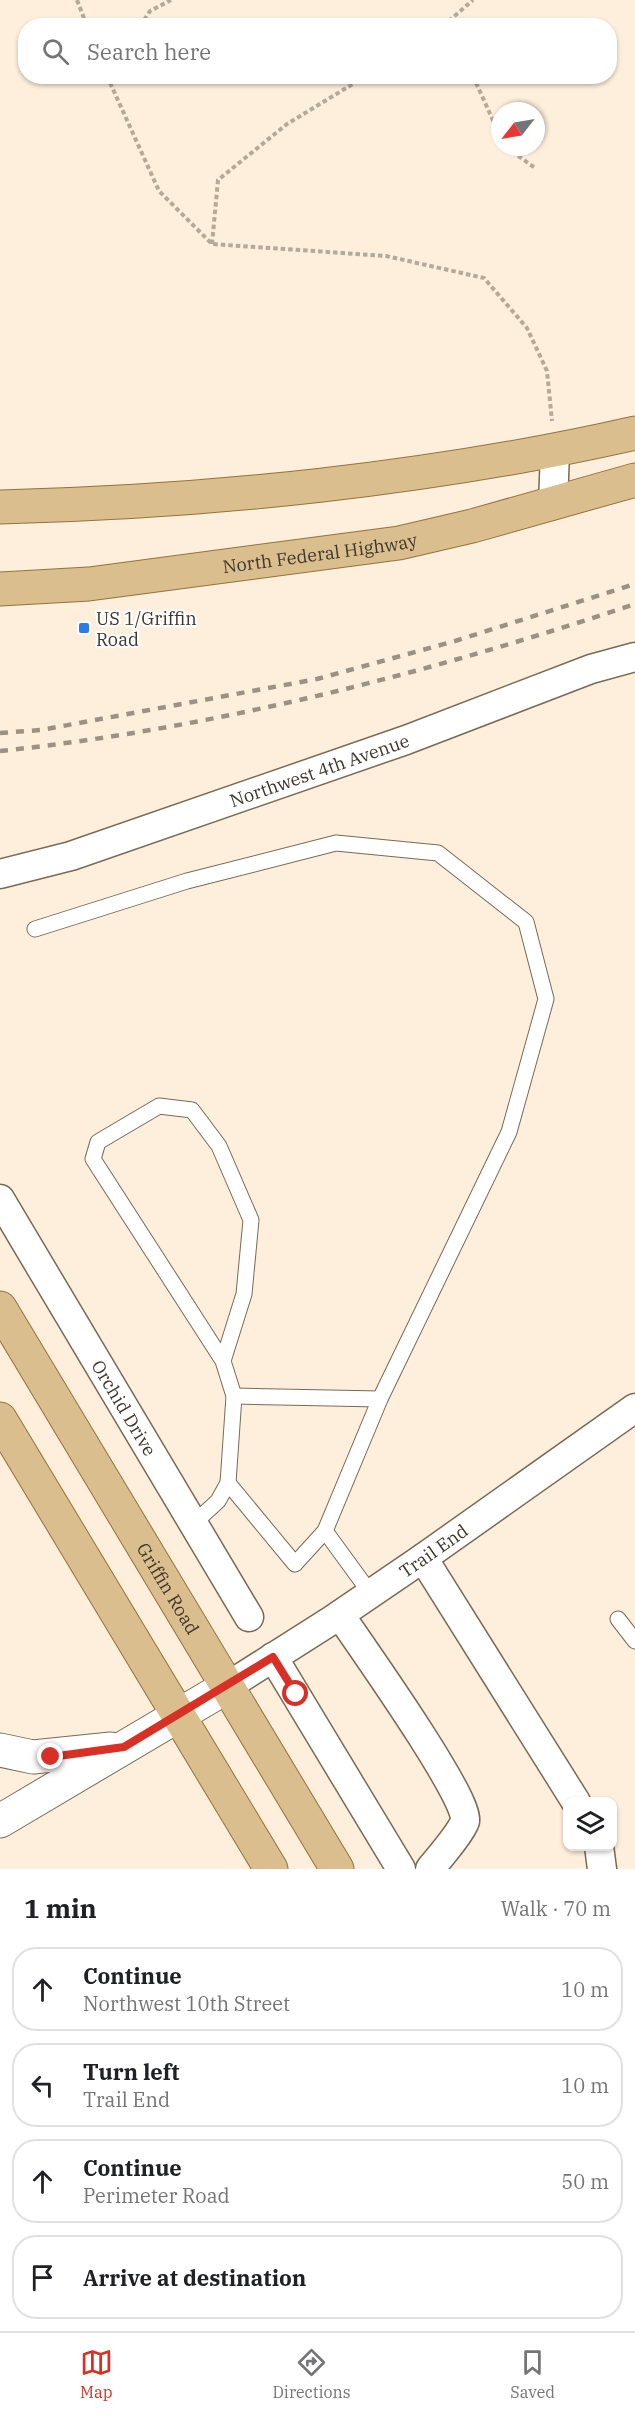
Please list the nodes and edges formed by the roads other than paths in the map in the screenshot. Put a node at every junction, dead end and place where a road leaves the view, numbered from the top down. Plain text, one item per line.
1 (635, 433) edge
2 (555, 451) junction
3 (635, 480) edge
4 (554, 505) junction
5 (0, 507) edge
6 (0, 589) edge
7 (635, 657) edge
8 (0, 874) edge
9 (35, 929) dead end
10 (0, 1199) edge
11 (0, 1308) edge
12 (223, 1361) junction
13 (234, 1396) junction
14 (380, 1399) junction
15 (635, 1408) edge
16 (0, 1419) edge
17 (228, 1483) junction
18 (193, 1524) junction
19 (325, 1531) junction
20 (423, 1558) junction
21 (371, 1593) junction
22 (340, 1615) junction
23 (249, 1617) dead end
24 (618, 1619) dead end
25 (635, 1641) edge
26 (273, 1657) junction
27 (228, 1686) junction
28 (178, 1716) junction
29 (124, 1747) junction
30 (0, 1750) edge
31 (573, 1797) edge
32 (0, 1821) edge
33 (600, 1851) edge
34 (271, 1869) edge
35 (337, 1869) edge
36 (401, 1869) edge
37 (430, 1869) edge
38 (602, 1869) edge

1 - 2 main road
2 - 4 street
2 - 5 main road
3 - 4 main road, North Federal Highway
4 - 6 main road, North Federal Highway
7 - 8 street, Northwest 4th Avenue
9 - 14 lane
10 - 18 street, Orchid Drive
11 - 27 main road, Griffin Road
12 - 12 lane
12 - 13 lane
13 - 14 lane
13 - 17 lane
14 - 19 lane
15 - 20 street, Trail End
16 - 28 main road
17 - 18 lane
17 - 19 lane
18 - 23 street, Orchid Drive
19 - 21 lane
20 - 21 street, Trail End
20 - 31 street
21 - 22 street, Trail End
22 - 26 street, Trail End
22 - 37 street
24 - 25 lane
26 - 27 street, Trail End
26 - 36 street
27 - 28 street
27 - 35 main road, Griffin Road
28 - 29 street
28 - 34 main road
29 - 30 street
29 - 32 street
33 - 38 street

